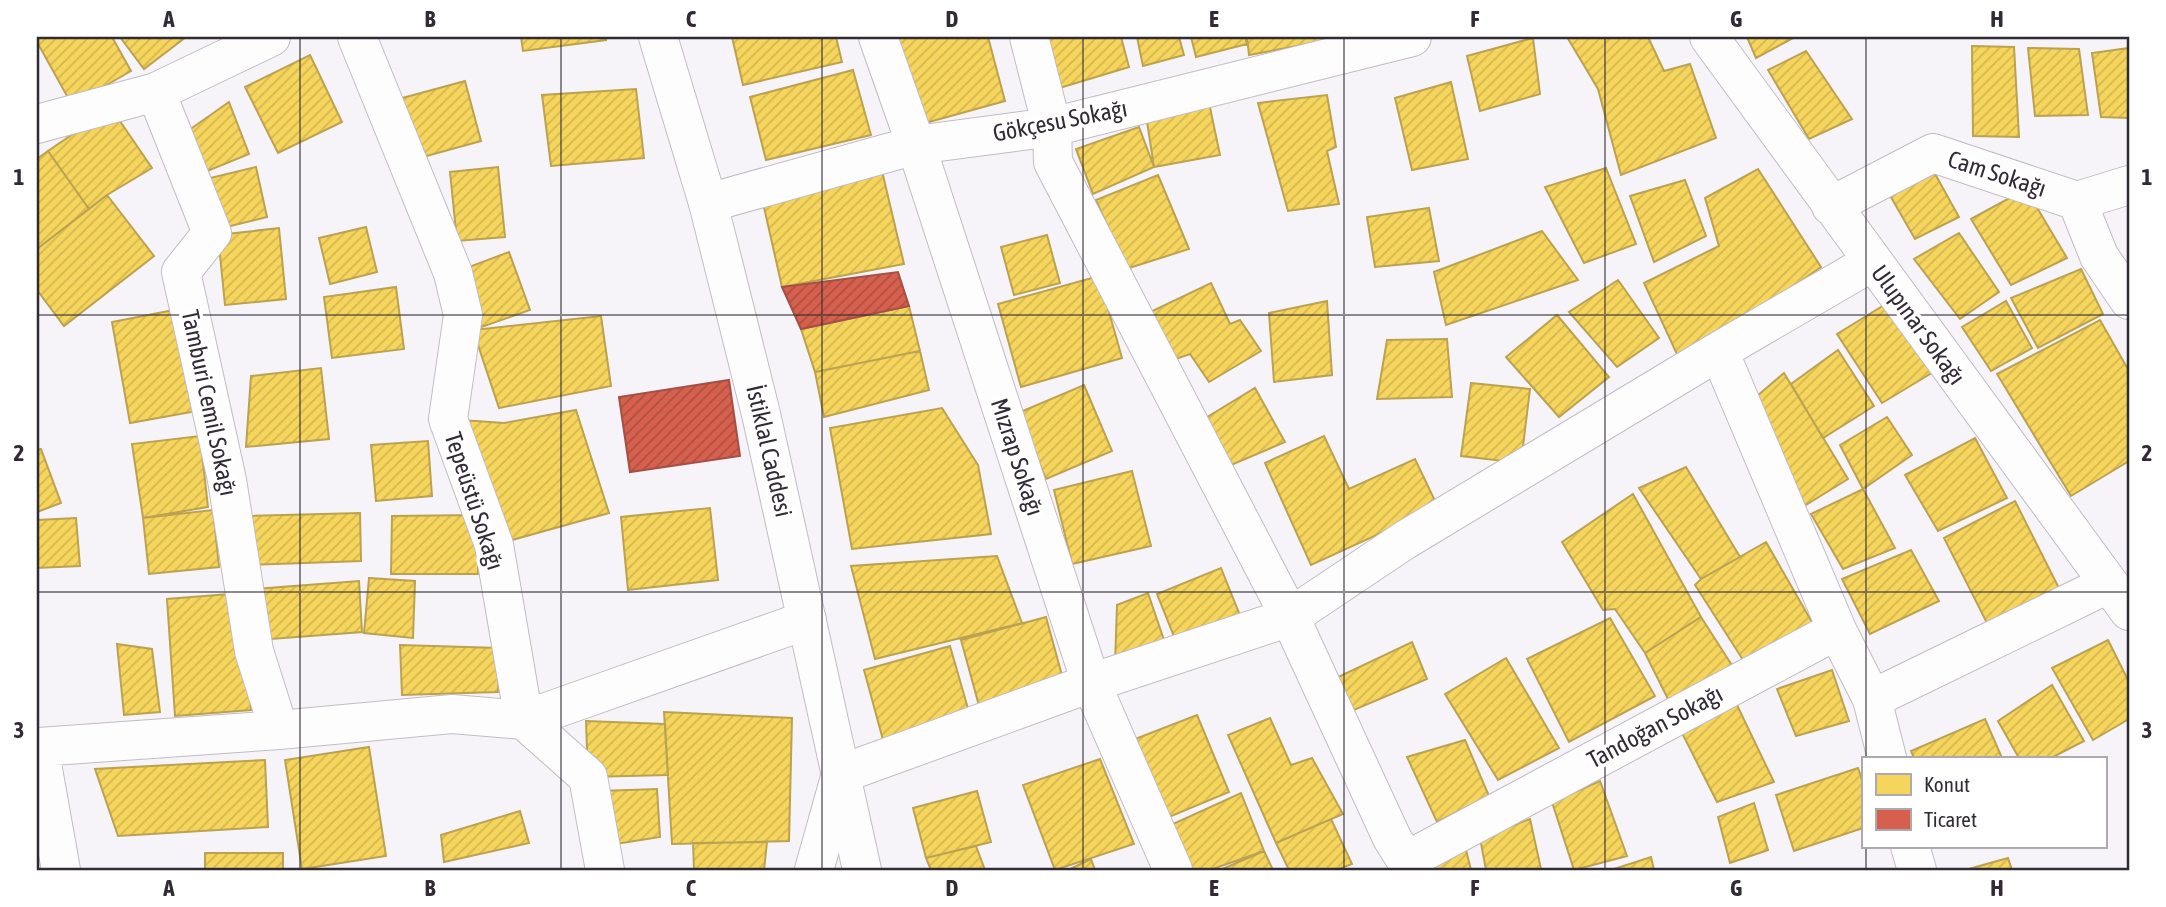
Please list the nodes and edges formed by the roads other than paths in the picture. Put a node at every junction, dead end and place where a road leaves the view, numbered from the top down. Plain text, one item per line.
1 (271, 37) edge
2 (357, 37) edge
3 (658, 37) edge
4 (878, 37) edge
5 (1029, 37) edge
6 (1412, 37) edge
7 (1709, 37) edge
8 (156, 92) junction
9 (37, 124) edge
10 (1052, 127) junction
11 (916, 145) junction
12 (2129, 185) edge
13 (2077, 201) junction
14 (708, 203) junction
15 (1831, 206) junction
16 (1872, 262) junction
17 (2129, 300) edge
18 (1719, 351) junction
19 (2119, 597) edge
20 (1290, 617) junction
21 (807, 620) junction
22 (1837, 630) junction
23 (1091, 683) junction
24 (1872, 699) junction
25 (524, 720) junction
26 (279, 730) junction
27 (38, 739) edge
28 (1887, 757) edge
29 (841, 774) junction
30 (1911, 848) edge
31 (1409, 865) edge
32 (61, 870) edge
33 (605, 870) edge
34 (814, 870) edge
35 (862, 870) edge
36 (1173, 870) edge
37 (1917, 870) edge

1 - 8 street
2 - 25 street, Tepeüstü Sokağı
3 - 14 street, İstiklal Caddesi
4 - 11 street, Mızrap Sokağı
5 - 10 street
6 - 10 street, Gökçesu Sokağı
7 - 15 street, Ulupınar Sokağı
8 - 9 street
8 - 26 street, Tamburi Cemil Sokağı
10 - 11 street, Gökçesu Sokağı
10 - 20 street
11 - 14 street, Gökçesu Sokağı
11 - 23 street, Mızrap Sokağı
12 - 13 street, Cam Sokağı
13 - 15 street, Cam Sokağı
13 - 17 street
14 - 21 street, İstiklal Caddesi
15 - 16 street, Ulupınar Sokağı
16 - 18 street
16 - 19 street, Ulupınar Sokağı
18 - 20 street
18 - 22 street
19 - 24 street
20 - 23 street
20 - 31 street
21 - 25 street
21 - 29 street, İstiklal Caddesi
22 - 24 street
22 - 31 street, Tandoğan Sokağı
23 - 29 street
23 - 36 street, Mızrap Sokağı
24 - 28 street
25 - 26 street
25 - 33 street
26 - 27 street
27 - 32 street
29 - 34 street
29 - 35 street, İstiklal Caddesi
30 - 37 street

